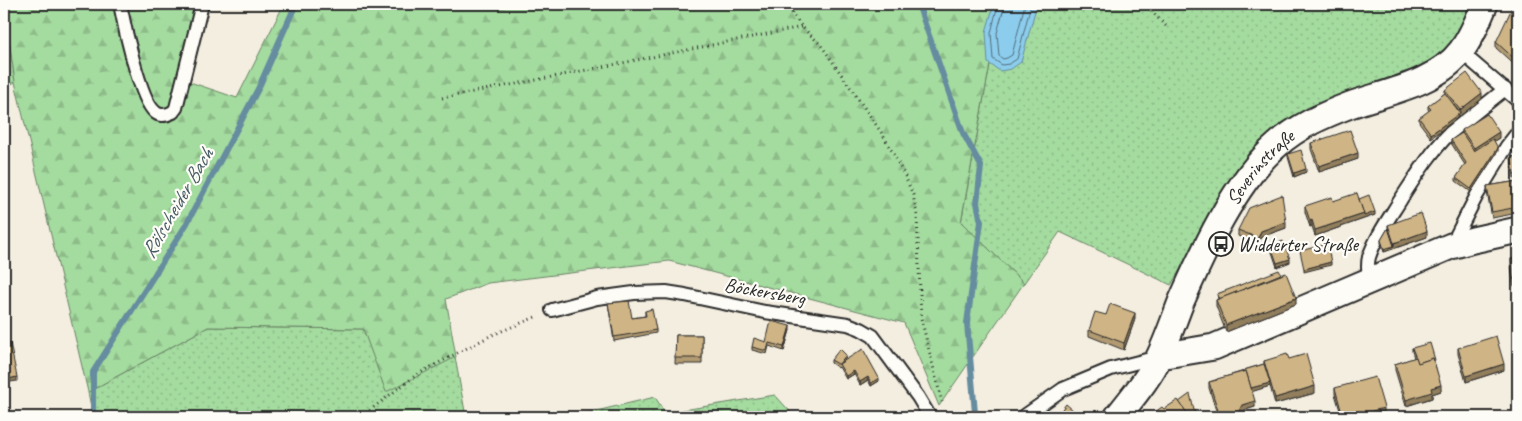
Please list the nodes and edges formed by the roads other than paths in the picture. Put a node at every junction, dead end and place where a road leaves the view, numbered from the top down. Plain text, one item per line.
1 (120, 4) edge
2 (202, 4) edge
3 (1485, 4) edge
4 (1460, 52) junction
5 (1505, 89) junction
6 (1518, 101) edge
7 (1518, 132) edge
8 (1518, 230) edge
9 (1451, 246) junction
10 (1369, 280) junction
11 (552, 310) road end
12 (1160, 356) junction
13 (930, 417) edge
14 (1023, 417) edge
15 (1117, 417) edge

1 - 2 lane
3 - 4 street, Severinstraße
4 - 5 lane
4 - 12 street, Severinstraße
5 - 6 lane
5 - 10 lane
7 - 9 lane
8 - 9 street
9 - 10 street
10 - 12 street
11 - 13 lane, Böckersberg
12 - 14 lane
12 - 15 street, Severinstraße

